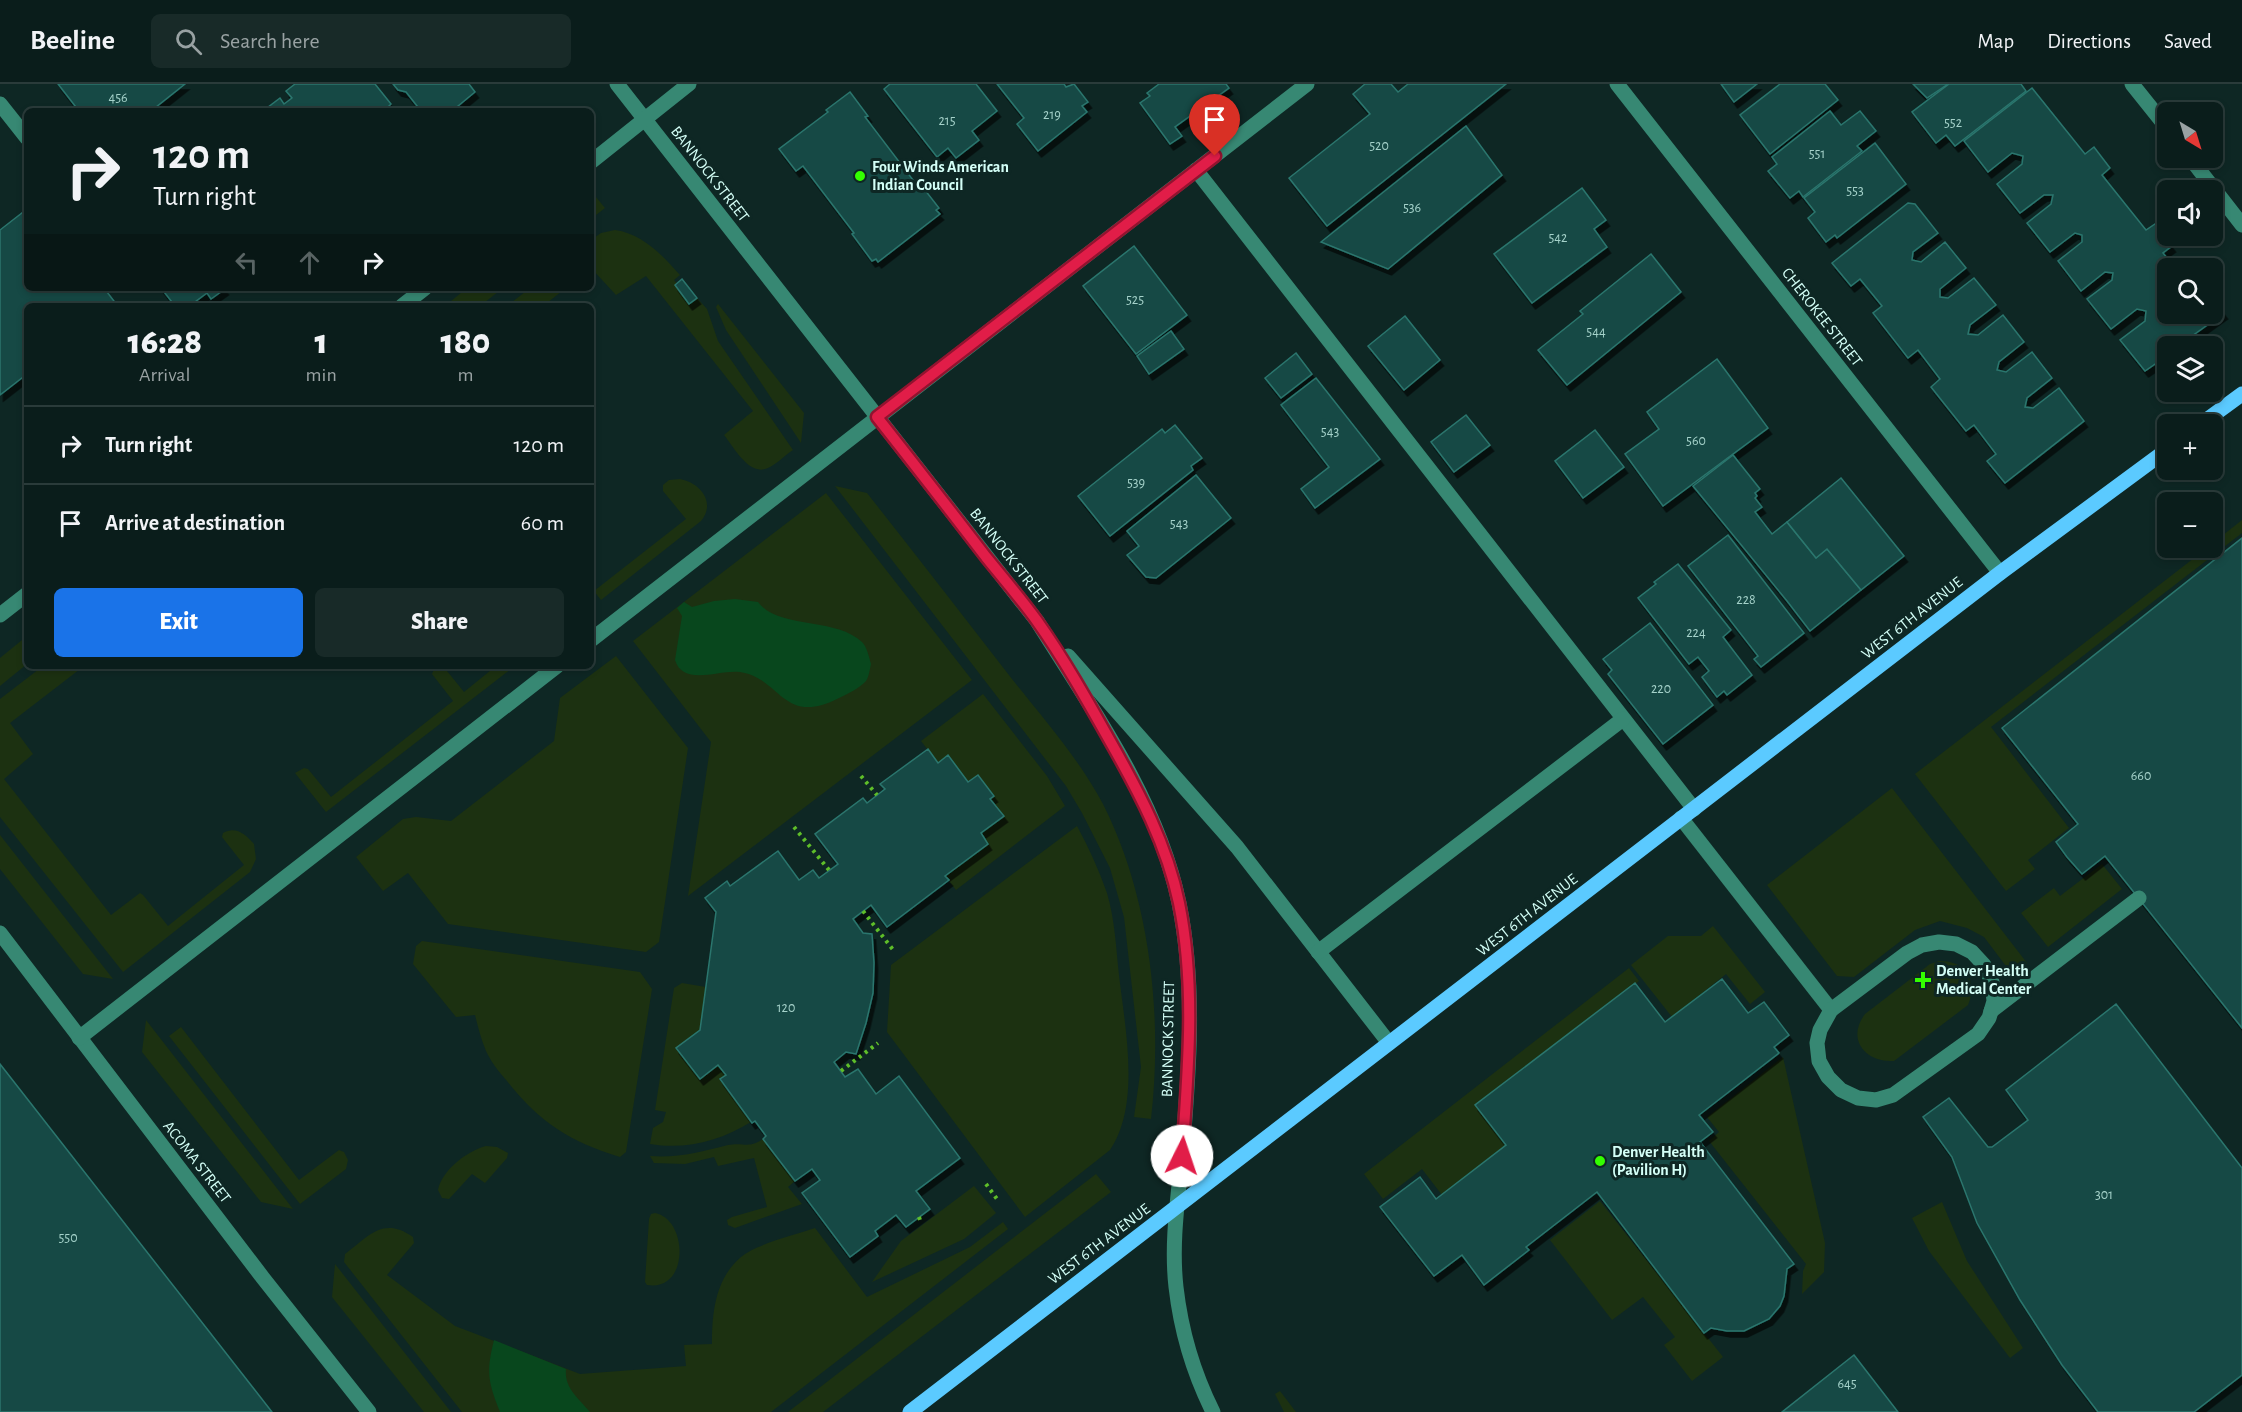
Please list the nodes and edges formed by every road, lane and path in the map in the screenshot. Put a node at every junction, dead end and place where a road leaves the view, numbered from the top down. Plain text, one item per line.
1 (617, 84) edge
2 (690, 84) edge
3 (1307, 84) edge
4 (1617, 84) edge
5 (2132, 84) edge
6 (0, 104) edge
7 (2157, 115) edge
8 (645, 120) junction
9 (24, 134) edge
10 (594, 160) edge
11 (2198, 168) edge
12 (1196, 170) junction
13 (2242, 225) edge
14 (421, 291) edge
15 (406, 303) edge
16 (2242, 394) edge
17 (2215, 414) edge
18 (877, 417) junction
19 (2157, 457) edge
20 (2000, 573) junction
21 (24, 596) edge
22 (0, 615) edge
23 (1037, 621) junction
24 (594, 638) edge
25 (553, 669) edge
26 (1623, 719) junction
27 (861, 776) dead end
28 (877, 795) dead end
29 (1688, 814) junction
30 (794, 826) dead end
31 (829, 870) dead end
32 (2139, 898) dead end
33 (863, 912) dead end
34 (0, 933) edge
35 (894, 951) dead end
36 (1318, 952) junction
37 (1830, 1010) junction
38 (1991, 1011) junction
39 (79, 1038) junction
40 (878, 1043) dead end
41 (1389, 1043) junction
42 (841, 1071) dead end
43 (986, 1184) dead end
44 (998, 1199) dead end
45 (1177, 1208) junction
46 (369, 1412) edge
47 (910, 1412) edge
48 (1213, 1412) edge

1 - 8 street, BANNOCK STREET
2 - 8 street
3 - 12 street
4 - 20 street, CHEROKEE STREET
5 - 7 street
6 - 9 street
8 - 10 street
8 - 18 street, BANNOCK STREET
11 - 13 street
12 - 18 street
12 - 26 street
14 - 15 street
16 - 17 main road
18 - 23 street, BANNOCK STREET
18 - 24 street
19 - 20 main road, WEST 6TH AVENUE
20 - 29 main road, WEST 6TH AVENUE
21 - 22 street
23 - 36 street
23 - 45 street, BANNOCK STREET
25 - 39 street
26 - 29 street
26 - 36 street
27 - 28 path
29 - 37 street
29 - 41 main road, WEST 6TH AVENUE
30 - 31 path
32 - 38 street
33 - 35 path
34 - 39 street, ACOMA STREET
36 - 41 street
37 - 38 street
37 - 38 street
39 - 46 street, ACOMA STREET
40 - 42 path
41 - 45 main road, WEST 6TH AVENUE
43 - 44 path
45 - 47 main road, WEST 6TH AVENUE
45 - 48 street, BANNOCK STREET

